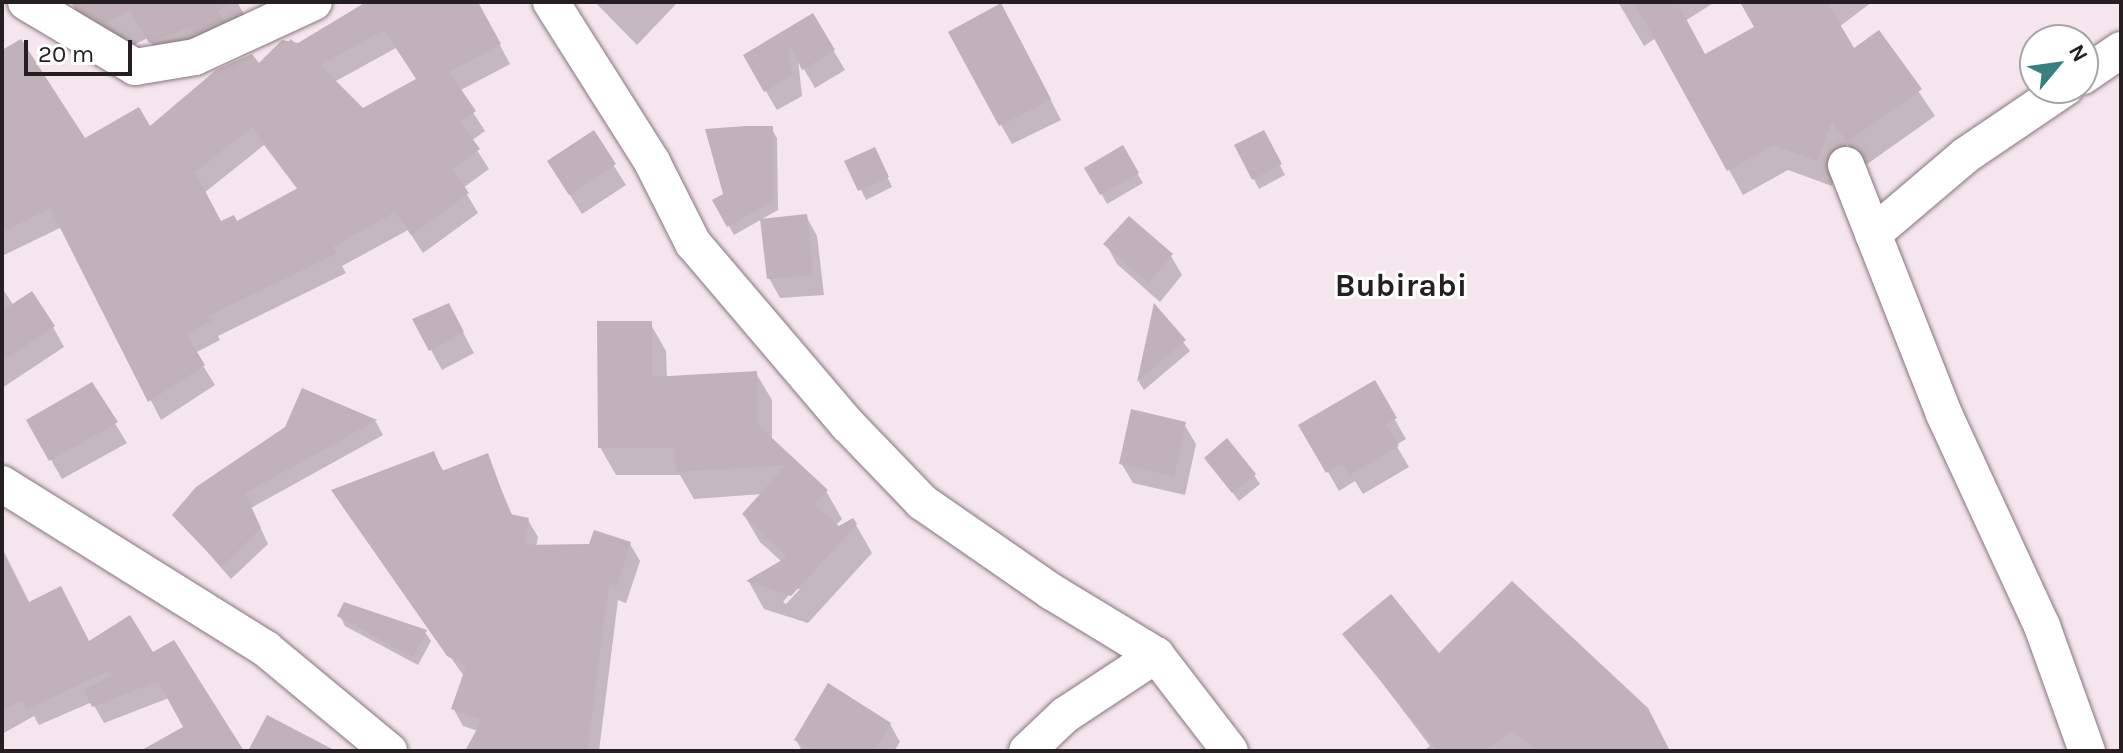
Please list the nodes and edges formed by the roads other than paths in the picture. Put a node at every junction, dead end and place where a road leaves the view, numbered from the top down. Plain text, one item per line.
1 (26, 2) edge
2 (314, 2) edge
3 (551, 2) edge
4 (2121, 50) edge
5 (2099, 65) edge
6 (2041, 104) edge
7 (1846, 165) dead end
8 (1873, 234) junction
9 (2, 484) edge
10 (1156, 655) junction
11 (389, 751) edge
12 (1027, 751) edge
13 (1230, 751) edge
14 (2087, 751) edge

1 - 2 street
3 - 10 street
4 - 5 street
6 - 8 street
7 - 8 street
8 - 14 street
9 - 11 street
10 - 12 street
10 - 13 street

